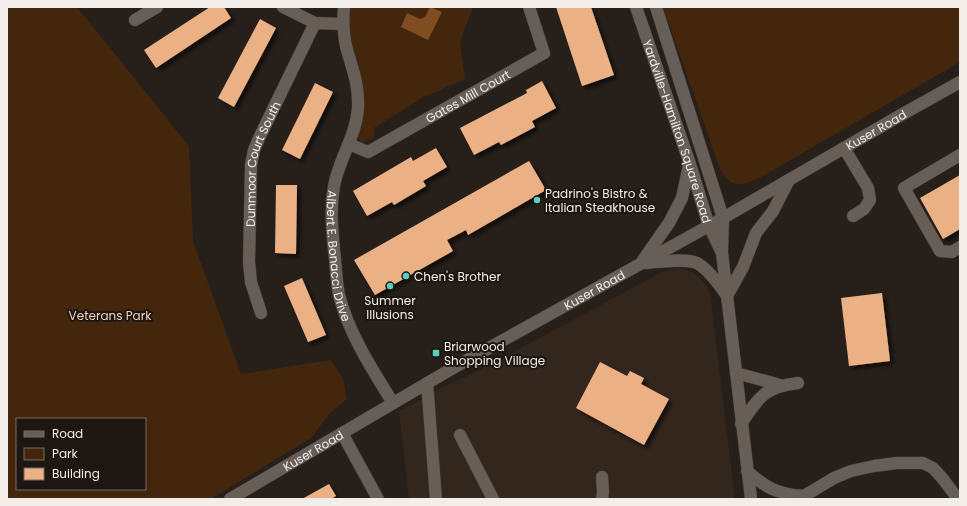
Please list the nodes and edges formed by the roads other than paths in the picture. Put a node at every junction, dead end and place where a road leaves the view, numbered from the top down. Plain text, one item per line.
1 (157, 7) edge
2 (283, 7) edge
3 (344, 7) edge
4 (529, 7) edge
5 (636, 7) edge
6 (656, 7) edge
7 (135, 20) dead end
8 (315, 23) junction
9 (343, 24) junction
10 (960, 82) edge
11 (349, 144) junction
12 (844, 148) junction
13 (960, 155) edge
14 (690, 164) junction
15 (789, 180) junction
16 (853, 216) dead end
17 (723, 218) junction
18 (709, 226) junction
19 (960, 247) edge
20 (722, 253) junction
21 (641, 263) junction
22 (727, 296) junction
23 (260, 313) dead end
24 (736, 373) junction
25 (427, 383) junction
26 (798, 383) dead end
27 (780, 385) junction
28 (393, 403) junction
29 (741, 424) junction
30 (342, 433) junction
31 (460, 435) dead end
32 (747, 470) junction
33 (602, 478) dead end
34 (802, 497) edge
35 (230, 499) edge
36 (378, 499) edge
37 (436, 499) edge
38 (493, 499) edge
39 (602, 499) edge
40 (751, 499) edge
41 (958, 499) edge

1 - 7 street
2 - 8 street
3 - 9 street, Albert E. Bonacci Drive
4 - 11 street, Gates Mill Court
5 - 14 street, Yardville-Hamilton Square Road
6 - 17 street, Yardville-Hamilton Square Road
8 - 9 street
8 - 23 street, Dunmoor Court South
9 - 11 street, Albert E. Bonacci Drive
10 - 12 street, Kuser Road
11 - 28 street, Albert E. Bonacci Drive
12 - 15 street, Kuser Road
12 - 16 street
13 - 19 street
14 - 18 street, Yardville-Hamilton Square Road
14 - 21 street
15 - 17 street, Kuser Road
15 - 22 street
17 - 18 street, Kuser Road
17 - 20 street, Yardville-Hamilton Square Road
18 - 20 street, Yardville-Hamilton Square Road
18 - 21 street, Kuser Road
20 - 22 street, Yardville-Hamilton Square Road
21 - 22 street
21 - 25 street, Kuser Road
22 - 24 street, Yardville-Hamilton Square Road
24 - 27 street
24 - 29 street, Yardville-Hamilton Square Road
25 - 28 street, Kuser Road
25 - 37 street
26 - 27 street
27 - 29 street
28 - 30 street, Kuser Road
29 - 32 street, Yardville-Hamilton Square Road
30 - 35 street, Kuser Road
30 - 36 street
31 - 38 street
32 - 34 street
32 - 40 street, Yardville-Hamilton Square Road
33 - 39 street
34 - 41 street

